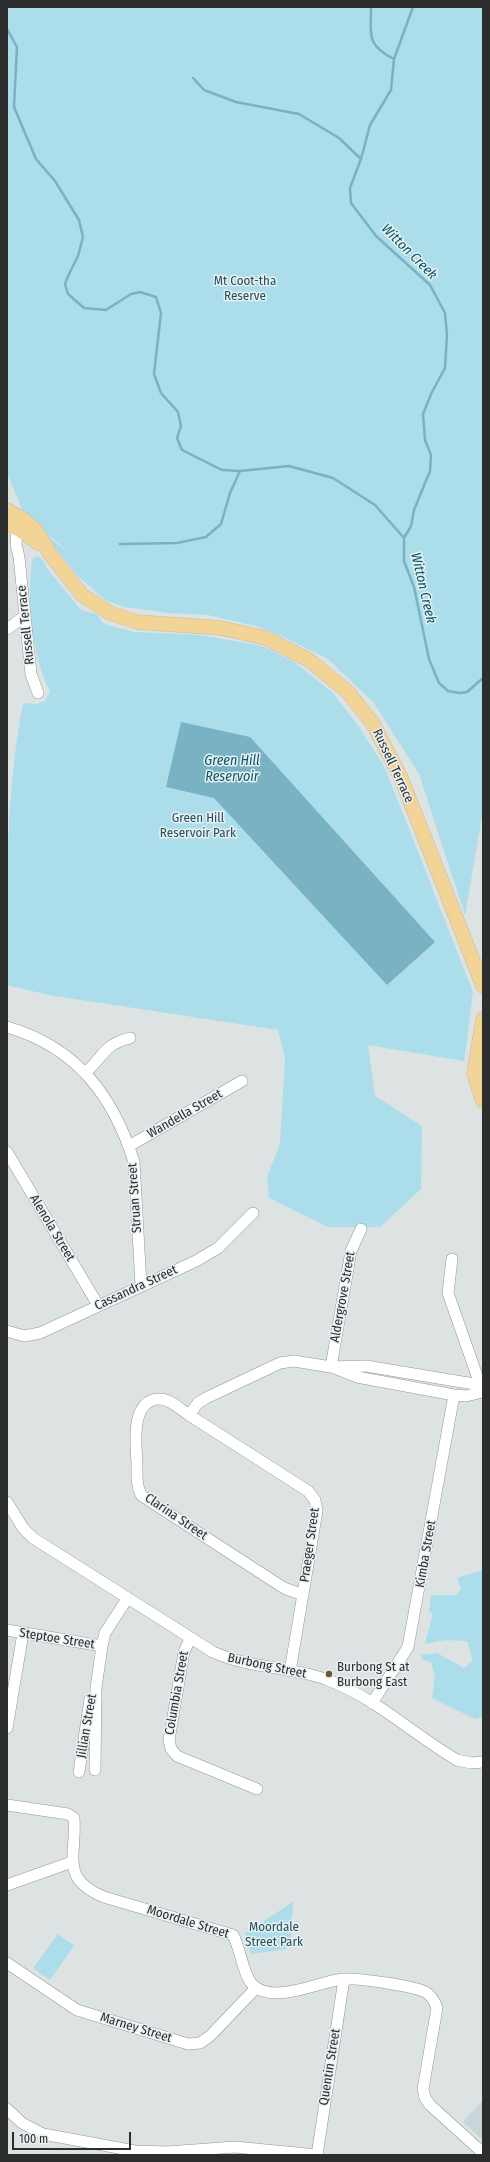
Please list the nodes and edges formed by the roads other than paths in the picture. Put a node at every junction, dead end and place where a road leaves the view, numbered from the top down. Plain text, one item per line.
1 (7, 511) edge
2 (16, 525) edge
3 (50, 554) junction
4 (25, 616) junction
5 (7, 629) edge
6 (38, 693) dead end
7 (483, 986) edge
8 (483, 1019) edge
9 (7, 1027) edge
10 (130, 1038) dead end
11 (481, 1040) edge
12 (86, 1072) junction
13 (242, 1082) dead end
14 (483, 1100) edge
15 (129, 1146) junction
16 (7, 1152) edge
17 (253, 1213) dead end
18 (361, 1229) dead end
19 (452, 1259) dead end
20 (141, 1285) junction
21 (98, 1305) junction
22 (7, 1331) edge
23 (331, 1367) junction
24 (482, 1390) edge
25 (454, 1395) junction
26 (189, 1415) junction
27 (7, 1502) edge
28 (303, 1595) junction
29 (127, 1599) junction
30 (7, 1630) edge
31 (22, 1633) junction
32 (190, 1639) junction
33 (102, 1646) junction
34 (290, 1670) junction
35 (97, 1679) junction
36 (372, 1703) junction
37 (7, 1728) edge
38 (483, 1762) edge
39 (95, 1770) dead end
40 (79, 1772) dead end
41 (257, 1789) dead end
42 (7, 1805) edge
43 (72, 1862) junction
44 (7, 1885) edge
45 (7, 1964) edge
46 (344, 1979) junction
47 (256, 1988) junction
48 (7, 2109) edge
49 (197, 2152) edge
50 (483, 2152) edge
51 (317, 2155) edge

1 - 2 main road
2 - 3 main road, Russell Terrace
2 - 3 main road, Russell Terrace
2 - 4 street, Russell Terrace
3 - 7 main road, Russell Terrace
4 - 5 street
4 - 6 street, Russell Terrace
8 - 11 main road
9 - 12 street, Struan Street
10 - 12 street
11 - 14 main road
12 - 15 street, Struan Street
13 - 15 street, Wandella Street
15 - 20 street, Struan Street
16 - 21 street, Alenola Street
17 - 20 street, Cassandra Street
18 - 23 street, Aldergrove Street
19 - 24 street
20 - 21 street, Cassandra Street
21 - 22 street, Cassandra Street
23 - 24 street
23 - 25 street
23 - 26 street
24 - 25 street
25 - 36 street, Kimba Street
26 - 28 street, Praeger Street
26 - 28 street, Clarina Street
27 - 29 street, Burbong Street
28 - 34 street, Praeger Street
29 - 32 street, Burbong Street
29 - 33 street, Steptoe Street
30 - 31 street, Steptoe Street
31 - 33 street, Steptoe Street
31 - 37 street
32 - 34 street, Burbong Street
32 - 41 street, Columbia Street
33 - 35 street, Jillian Street
34 - 36 street, Burbong Street
35 - 39 street, Jillian Street
35 - 40 street, Jillian Street
36 - 38 street, Burbong Street
42 - 43 street, Moordale Street
43 - 44 street
43 - 47 street, Moordale Street
45 - 47 street, Marney Street
46 - 47 street
46 - 50 street
46 - 51 street, Quentin Street
48 - 49 street
49 - 51 street

